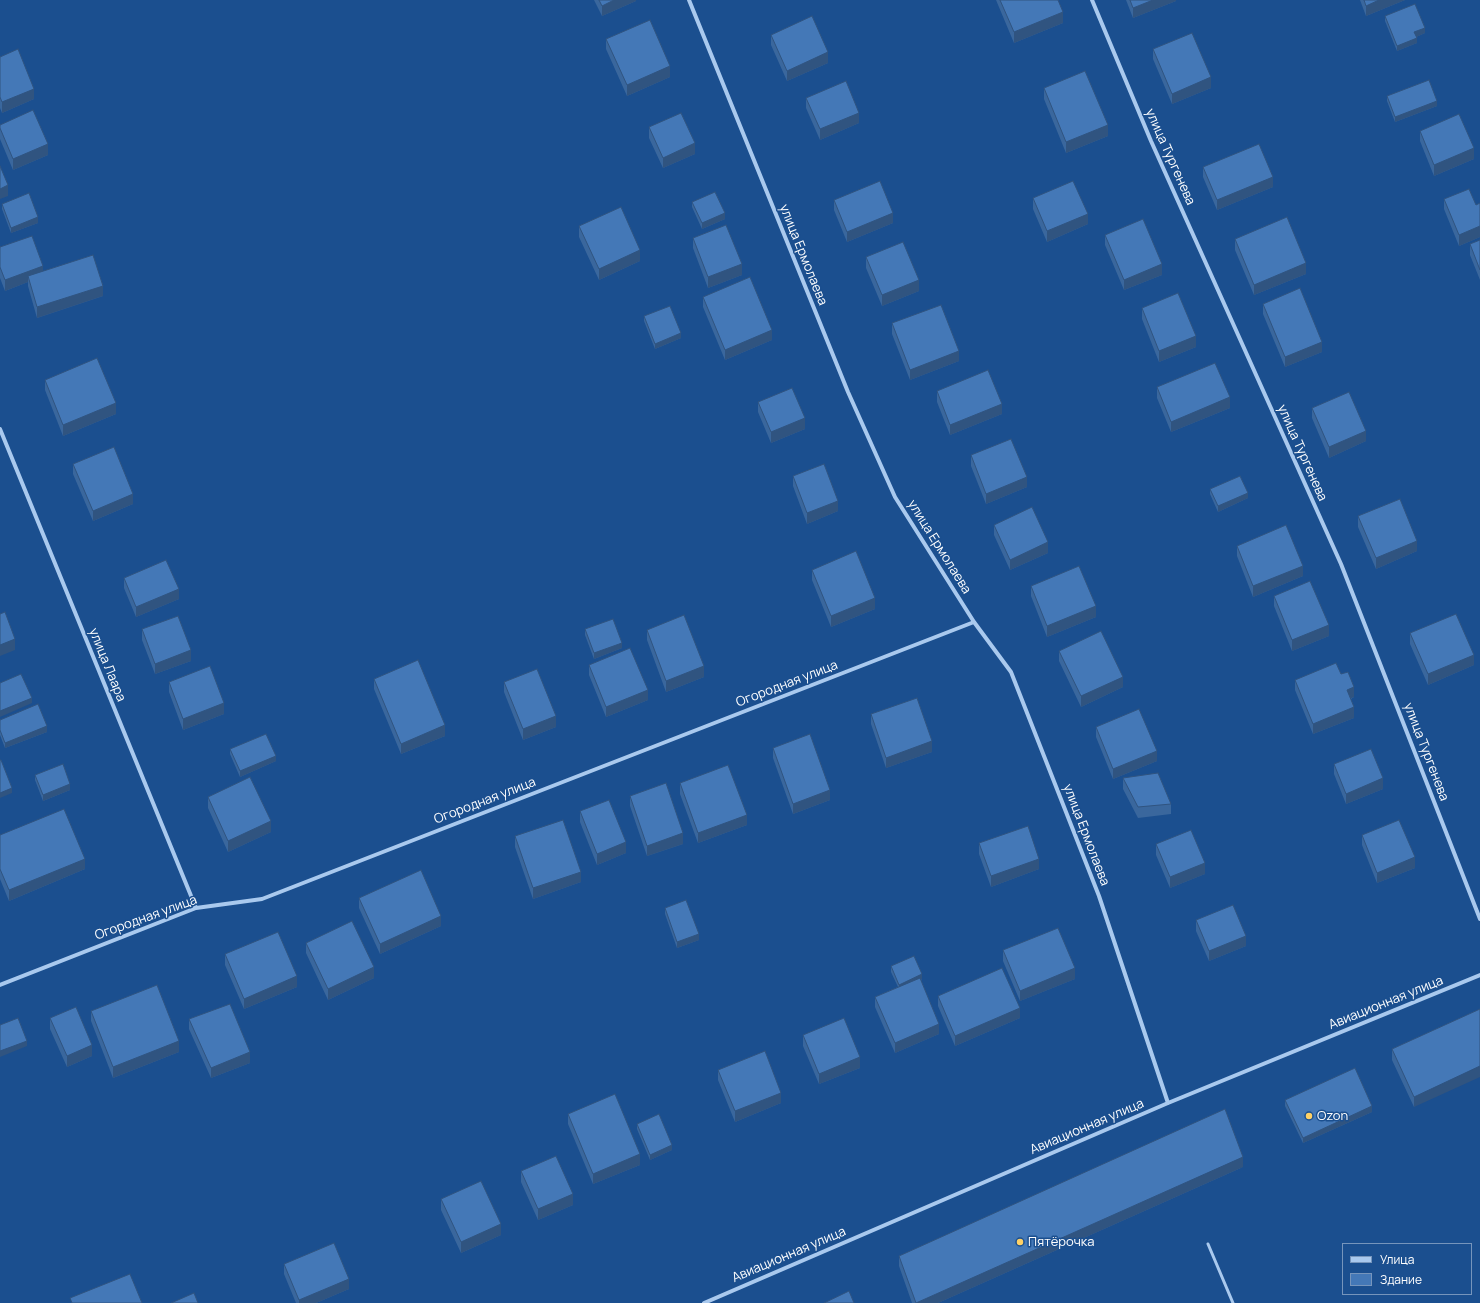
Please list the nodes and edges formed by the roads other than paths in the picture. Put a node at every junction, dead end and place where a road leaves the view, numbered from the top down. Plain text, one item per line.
1 (689, 0) edge
2 (1092, 0) edge
3 (0, 430) edge
4 (974, 622) junction
5 (196, 908) junction
6 (1480, 919) edge
7 (1480, 975) edge
8 (0, 985) edge
9 (1168, 1103) junction
10 (1208, 1244) dead end
11 (704, 1303) edge
12 (1233, 1303) edge

1 - 4 street, улица Ермолаева
2 - 6 street, улица Тургенева
3 - 5 street, улица Лаара
4 - 5 street, Огородная улица
4 - 9 street, улица Ермолаева
5 - 8 street, Огородная улица
7 - 9 street, Авиационная улица
9 - 11 street, Авиационная улица
10 - 12 lane

